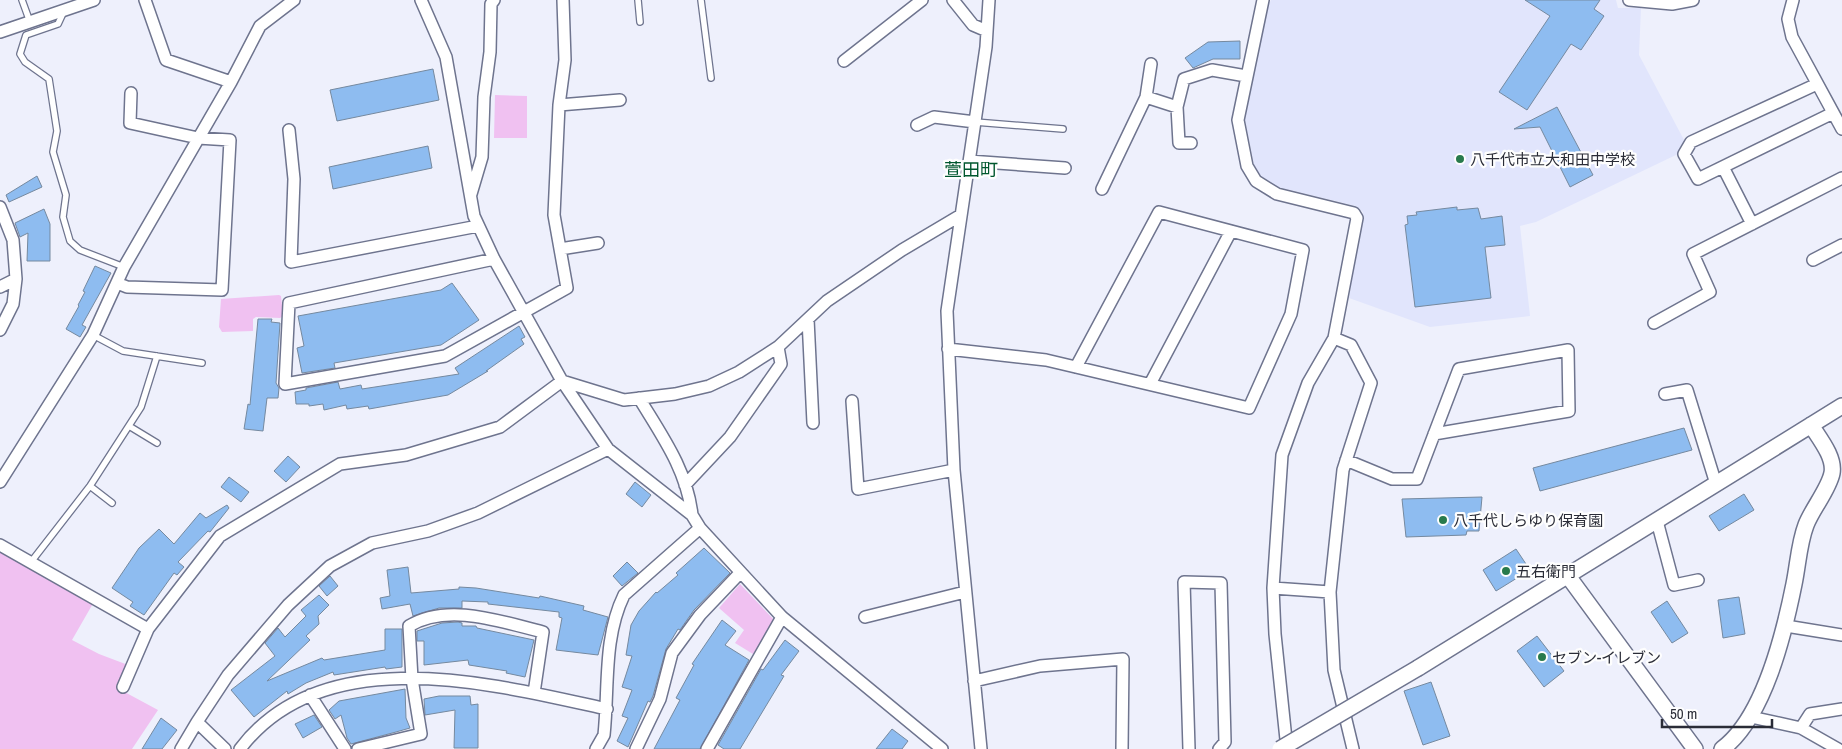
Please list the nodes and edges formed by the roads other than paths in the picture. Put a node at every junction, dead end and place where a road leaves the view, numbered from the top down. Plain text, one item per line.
1 (22, 0) edge
2 (94, 0) edge
3 (145, 0) edge
4 (294, 0) edge
5 (420, 0) edge
6 (494, 0) edge
7 (563, 0) edge
8 (638, 0) edge
9 (700, 0) edge
10 (922, 0) edge
11 (953, 0) edge
12 (989, 0) edge
13 (1263, 0) edge
14 (1629, 0) edge
15 (1693, 0) edge
16 (1793, 0) edge
17 (64, 10) junction
18 (30, 22) junction
19 (640, 22) dead end
20 (987, 31) junction
21 (0, 32) edge
22 (844, 60) dead end
23 (1151, 64) dead end
24 (1246, 76) junction
25 (711, 78) dead end
26 (231, 82) junction
27 (1817, 84) junction
28 (131, 93) dead end
29 (1146, 97) junction
30 (620, 100) dead end
31 (559, 105) junction
32 (1177, 107) junction
33 (1833, 113) junction
34 (975, 122) junction
35 (916, 125) dead end
36 (1842, 129) edge
37 (289, 130) dead end
38 (1063, 130) dead end
39 (198, 138) junction
40 (1179, 143) dead end
41 (969, 161) junction
42 (1723, 167) junction
43 (1064, 168) dead end
44 (1842, 178) edge
45 (1102, 189) dead end
46 (471, 194) junction
47 (0, 207) edge
48 (961, 214) junction
49 (1752, 224) junction
50 (478, 226) junction
51 (1231, 231) junction
52 (598, 243) dead end
53 (1842, 245) edge
54 (560, 249) junction
55 (494, 258) junction
56 (1813, 260) dead end
57 (124, 267) junction
58 (16, 279) junction
59 (118, 284) junction
60 (0, 286) edge
61 (523, 311) junction
62 (808, 319) junction
63 (1654, 323) dead end
64 (0, 330) edge
65 (93, 335) junction
66 (1334, 338) junction
67 (778, 348) junction
68 (948, 349) junction
69 (157, 356) junction
70 (202, 363) dead end
71 (1076, 367) junction
72 (562, 381) junction
73 (1150, 384) junction
74 (1665, 394) dead end
75 (639, 398) junction
76 (852, 401) dead end
77 (1842, 406) edge
78 (813, 424) dead end
79 (129, 426) junction
80 (1810, 426) junction
81 (1434, 434) junction
82 (157, 443) dead end
83 (608, 449) junction
84 (1346, 460) junction
85 (954, 470) junction
86 (0, 482) edge
87 (1716, 484) junction
88 (685, 485) junction
89 (90, 486) junction
90 (112, 503) dead end
91 (692, 515) junction
92 (1657, 521) junction
93 (700, 528) junction
94 (0, 545) edge
95 (31, 562) junction
96 (740, 573) junction
97 (1568, 576) junction
98 (1698, 580) dead end
99 (1273, 588) junction
100 (966, 592) junction
101 (1330, 592) junction
102 (782, 617) junction
103 (865, 617) dead end
104 (1786, 626) junction
105 (148, 629) junction
106 (1842, 635) edge
107 (412, 679) junction
108 (974, 681) junction
109 (123, 687) dead end
110 (534, 693) junction
111 (310, 695) junction
112 (607, 709) junction
113 (1842, 709) edge
114 (1751, 717) junction
115 (197, 722) junction
116 (1801, 728) junction
117 (180, 749) edge
118 (225, 749) edge
119 (240, 749) edge
120 (345, 749) edge
121 (358, 749) edge
122 (596, 749) edge
123 (636, 749) edge
124 (707, 749) edge
125 (942, 749) edge
126 (981, 749) edge
127 (1122, 749) edge
128 (1189, 749) edge
129 (1219, 749) edge
130 (1280, 749) edge
131 (1287, 749) edge
132 (1353, 749) edge
133 (1694, 749) edge
134 (1722, 749) edge
135 (1838, 749) edge

1 - 18 lane
2 - 17 street
3 - 26 street
4 - 26 street
5 - 46 street
6 - 46 street
7 - 31 street
8 - 19 lane
9 - 25 lane
10 - 22 street
11 - 20 street
12 - 20 street
13 - 24 street
14 - 15 street
16 - 27 street
17 - 18 street
17 - 57 lane
18 - 21 street
20 - 34 street
23 - 29 street
24 - 32 street
24 - 66 street
26 - 39 street
27 - 33 street
27 - 42 street
28 - 39 street
29 - 32 street
29 - 45 street
30 - 31 street
31 - 54 street
32 - 40 street
33 - 36 street
33 - 42 street
34 - 35 street
34 - 38 lane
34 - 41 street
37 - 50 street
39 - 57 street
39 - 59 street
41 - 43 street
41 - 48 street
42 - 49 street
44 - 49 street
46 - 50 street
47 - 58 street
48 - 62 street
48 - 68 street
49 - 63 street
50 - 55 street
51 - 71 street
51 - 73 street
51 - 73 street
52 - 54 street
53 - 56 street
54 - 61 street
55 - 61 street
55 - 61 street
57 - 59 street
58 - 60 street
58 - 64 street
59 - 65 street
61 - 72 street
62 - 67 street
62 - 78 street
65 - 69 lane
65 - 86 street
66 - 84 street
66 - 99 street
67 - 75 street
67 - 88 street
68 - 71 street
68 - 85 street
69 - 70 lane
69 - 79 lane
71 - 73 street
72 - 75 street
72 - 83 street
72 - 105 street
74 - 87 street
75 - 88 street
76 - 85 street
77 - 80 street
79 - 82 lane
79 - 89 lane
80 - 87 street
80 - 104 street
81 - 81 street
81 - 84 street
83 - 91 street
83 - 115 street
84 - 101 street
85 - 100 street
87 - 92 street
88 - 91 street
89 - 90 lane
89 - 95 lane
91 - 93 street
92 - 97 street
92 - 98 street
93 - 96 street
93 - 112 street
94 - 95 street
95 - 105 street
96 - 102 street
96 - 123 street
97 - 130 street, bridge
97 - 133 street
99 - 101 street
99 - 131 street
100 - 103 street
100 - 108 street
101 - 132 street
102 - 124 street
102 - 125 street
104 - 106 street
104 - 114 street
105 - 109 street
107 - 110 street
107 - 110 street
107 - 111 street
107 - 121 street
108 - 126 street
108 - 127 street
110 - 112 street
111 - 119 street
111 - 120 street
112 - 122 street
113 - 116 street
114 - 116 street
114 - 134 street
115 - 117 street
115 - 118 street
116 - 135 street
128 - 129 street

